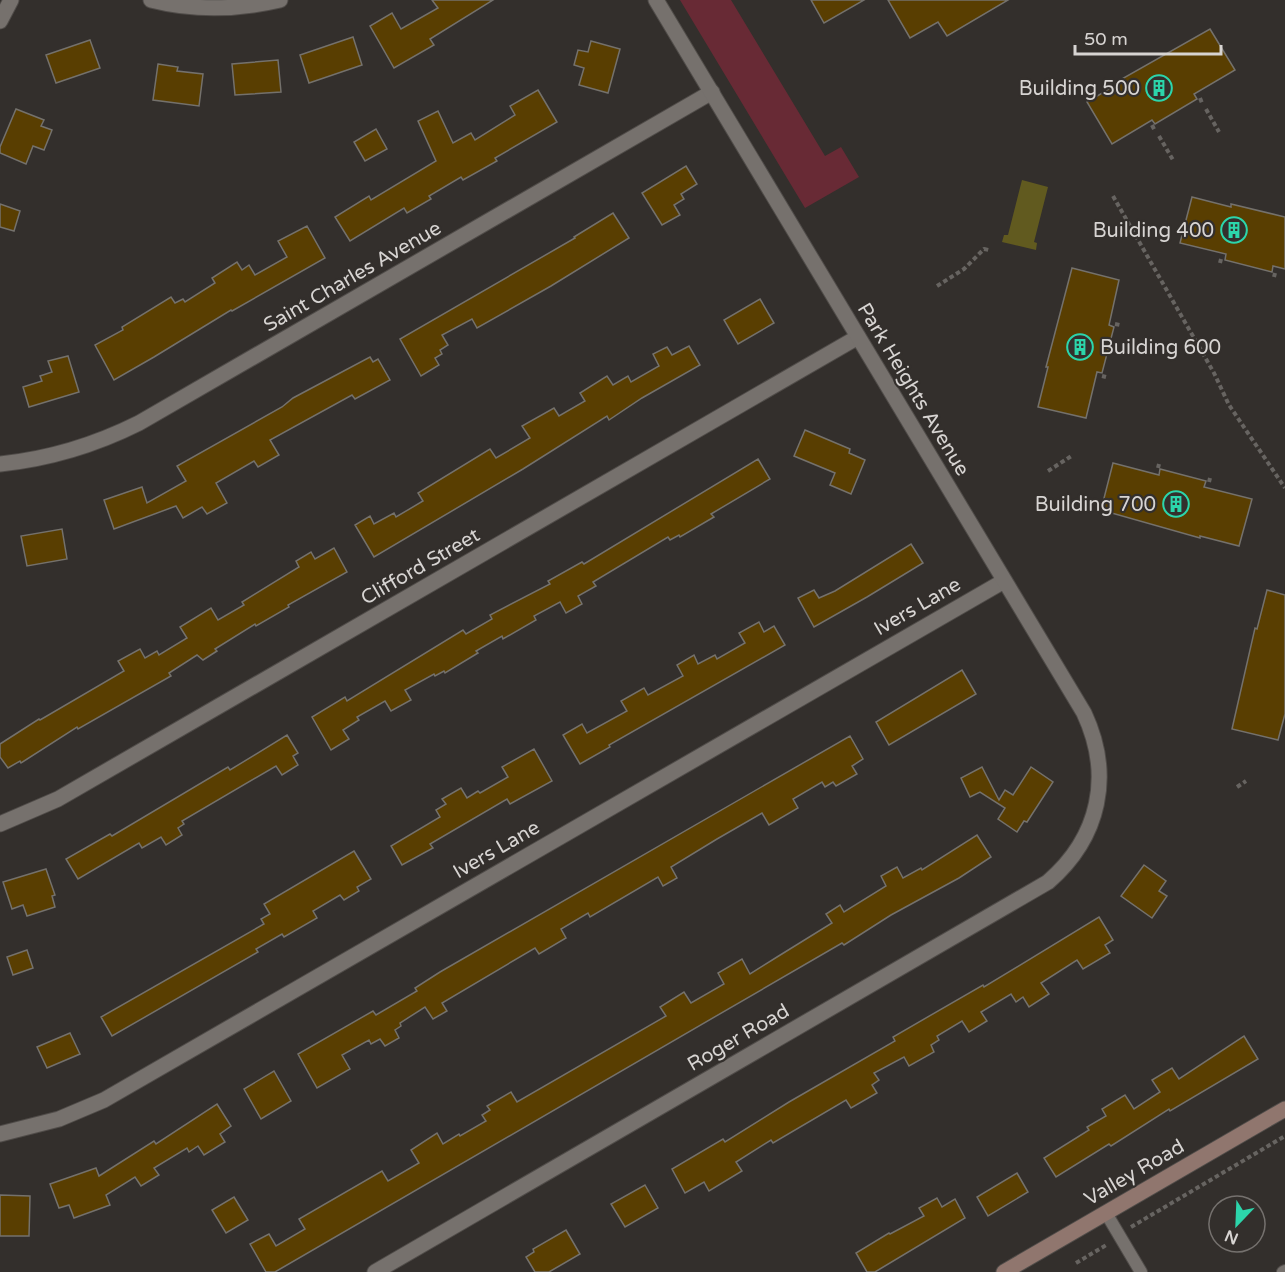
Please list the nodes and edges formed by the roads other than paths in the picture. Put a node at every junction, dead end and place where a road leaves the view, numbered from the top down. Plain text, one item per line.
1 (11, 0) edge
2 (151, 0) edge
3 (280, 0) edge
4 (656, 0) edge
5 (0, 21) edge
6 (712, 92) junction
7 (858, 337) junction
8 (0, 464) edge
9 (1004, 580) junction
10 (1095, 812) joint
11 (0, 824) edge
12 (1285, 1109) edge
13 (0, 1134) edge
14 (1107, 1213) junction
15 (375, 1272) edge
16 (1004, 1272) edge
17 (1141, 1272) edge

1 - 5 street
2 - 3 street
4 - 6 street, Park Heights Avenue
6 - 7 street, Park Heights Avenue
6 - 8 street, Saint Charles Avenue
7 - 9 street, Park Heights Avenue
7 - 11 street, Clifford Street
9 - 10 street, Park Heights Avenue
9 - 13 street, Ivers Lane
10 - 15 street, Roger Road
12 - 14 street, Valley Road
14 - 16 street, Valley Road
14 - 17 lane

